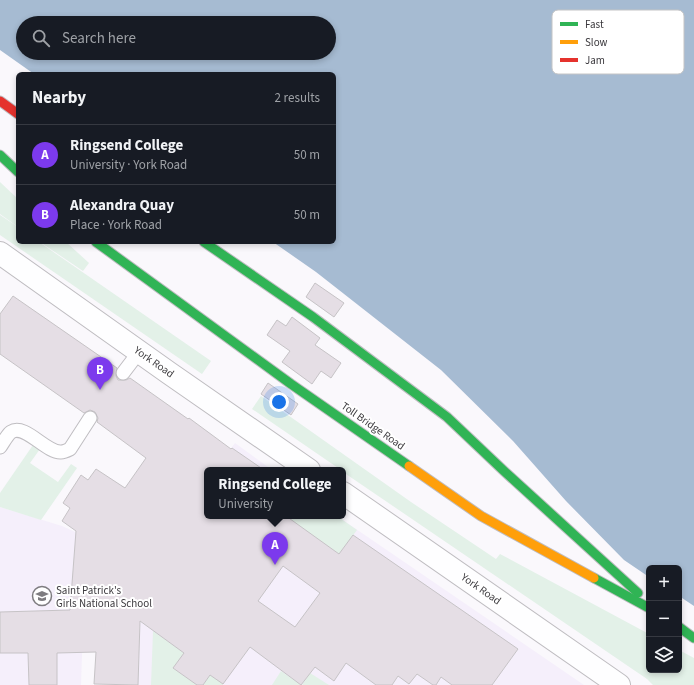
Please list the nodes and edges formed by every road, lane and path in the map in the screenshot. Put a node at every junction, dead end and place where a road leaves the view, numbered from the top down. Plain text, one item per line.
1 (0, 101) edge
2 (16, 113) edge
3 (0, 155) edge
4 (16, 170) edge
5 (99, 244) edge
6 (207, 244) edge
7 (0, 254) edge
8 (139, 352) junction
9 (123, 373) dead end
10 (90, 418) dead end
11 (0, 447) edge
12 (305, 467) edge
13 (346, 495) edge
14 (647, 601) edge
15 (646, 606) edge
16 (682, 629) edge
17 (694, 638) edge
18 (619, 685) edge

1 - 2 main road
3 - 4 main road
5 - 15 main road, Toll Bridge Road
6 - 14 main road
7 - 8 street, York Road
8 - 9 lane
8 - 12 street, York Road
10 - 11 lane
13 - 18 street, York Road
16 - 17 main road

